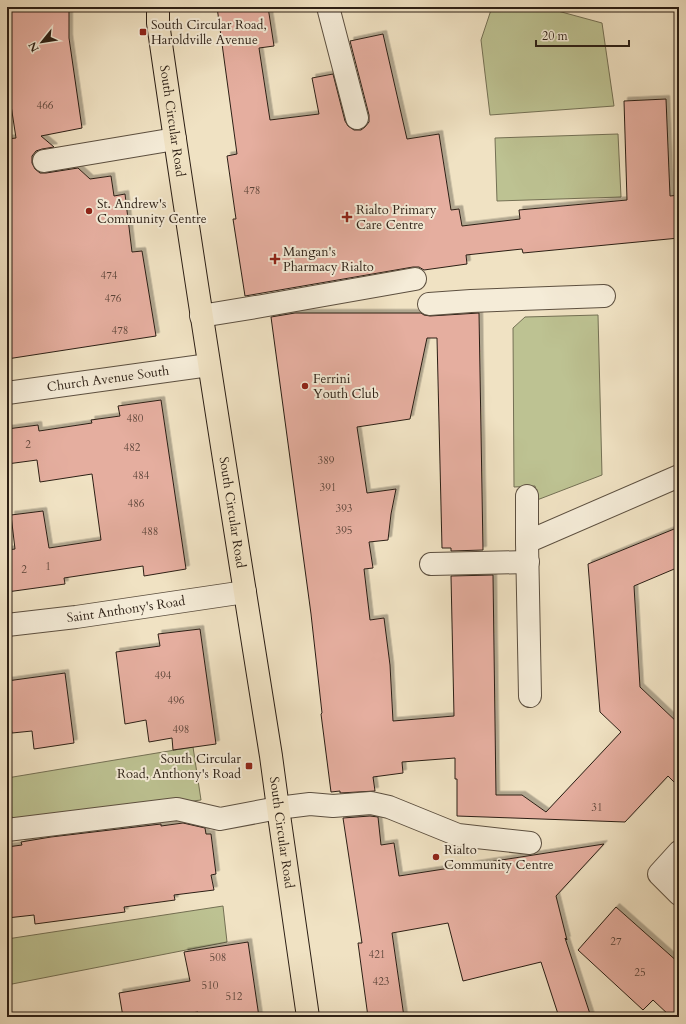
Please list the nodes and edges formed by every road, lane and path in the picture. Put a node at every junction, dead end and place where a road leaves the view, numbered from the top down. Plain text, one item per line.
1 (158, 7) edge
2 (328, 7) edge
3 (357, 118) dead end
4 (175, 139) junction
5 (44, 161) dead end
6 (415, 279) dead end
7 (604, 296) dead end
8 (429, 304) dead end
9 (201, 316) junction
10 (209, 365) junction
11 (7, 394) edge
12 (679, 476) edge
13 (527, 496) dead end
14 (527, 552) junction
15 (431, 564) dead end
16 (245, 592) junction
17 (7, 625) edge
18 (530, 696) dead end
19 (278, 808) junction
20 (7, 830) edge
21 (530, 843) dead end
22 (679, 852) edge
23 (679, 894) edge
24 (308, 1017) edge

1 - 4 main road, South Circular Road
2 - 3 street
4 - 5 street
4 - 9 main road, South Circular Road
6 - 9 street
7 - 8 street
9 - 10 main road, South Circular Road
10 - 11 street, Church Avenue South
10 - 16 main road, South Circular Road
12 - 14 street
13 - 14 street
14 - 15 street
14 - 18 street
16 - 17 street, Saint Anthony's Road
16 - 19 main road, South Circular Road
19 - 20 street
19 - 21 street
19 - 24 main road, South Circular Road
22 - 23 street

